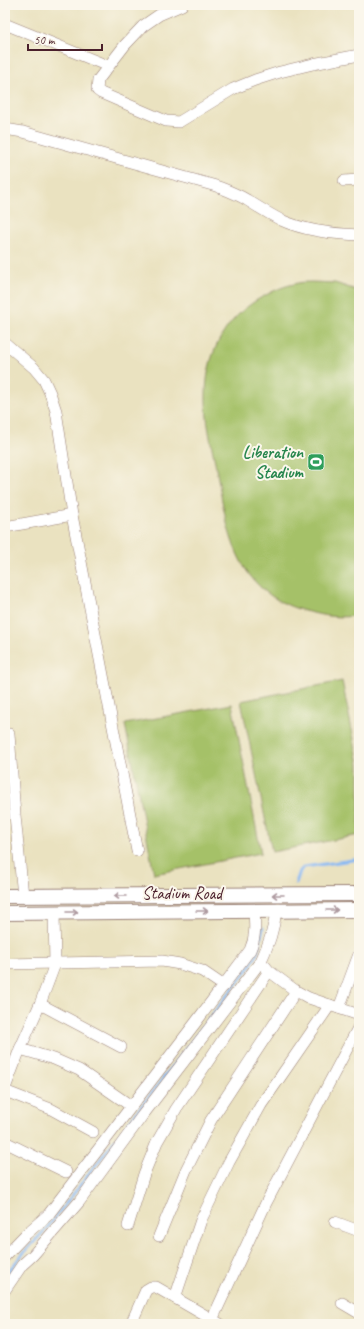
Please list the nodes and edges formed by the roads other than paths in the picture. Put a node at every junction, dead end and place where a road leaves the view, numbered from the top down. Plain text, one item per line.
1 (182, 5) edge
2 (5, 24) edge
3 (359, 55) edge
4 (108, 66) junction
5 (5, 129) edge
6 (359, 180) edge
7 (344, 181) dead end
8 (359, 235) edge
9 (5, 343) edge
10 (72, 515) junction
11 (5, 527) edge
12 (9, 734) dead end
13 (137, 851) dead end
14 (359, 894) edge
15 (5, 896) edge
16 (23, 896) junction
17 (276, 910) junction
18 (359, 910) edge
19 (254, 911) junction
20 (5, 912) edge
21 (54, 912) junction
22 (359, 954) edge
23 (261, 961) junction
24 (5, 964) edge
25 (55, 964) junction
26 (269, 971) junction
27 (224, 986) junction
28 (296, 991) junction
29 (40, 1004) junction
30 (335, 1007) junction
31 (359, 1015) edge
32 (359, 1026) edge
33 (121, 1047) dead end
34 (20, 1049) junction
35 (5, 1090) edge
36 (131, 1106) junction
37 (93, 1132) dead end
38 (5, 1142) edge
39 (66, 1172) dead end
40 (335, 1222) dead end
41 (128, 1226) dead end
42 (359, 1231) edge
43 (159, 1236) dead end
44 (5, 1256) edge
45 (5, 1290) edge
46 (175, 1298) junction
47 (342, 1303) dead end
48 (359, 1313) edge
49 (216, 1322) edge
50 (131, 1324) edge

1 - 4 street
2 - 4 street
3 - 4 street
5 - 8 street
6 - 7 street
9 - 10 street
10 - 11 street
10 - 13 street
12 - 16 street
14 -> 16 main road, Stadium Road
15 - 16 main road, Stadium Road
17 -> 18 main road, Stadium Road
17 - 19 main road, Stadium Road
17 - 23 street
21 -> 19 main road, Stadium Road
19 - 27 street
20 - 21 main road, Stadium Road
21 - 25 street
22 - 30 street
23 - 26 street
23 - 45 street
24 - 25 street
25 - 27 street
25 - 29 street
26 - 28 street
26 - 41 street
27 - 36 street
28 - 30 street
28 - 43 street
29 - 33 street
29 - 34 street
30 - 31 street
30 - 46 street
32 - 49 street
34 - 35 street
34 - 36 street
35 - 37 street
36 - 44 street
38 - 39 street
40 - 42 street
46 - 49 street
46 - 50 street
47 - 48 street

